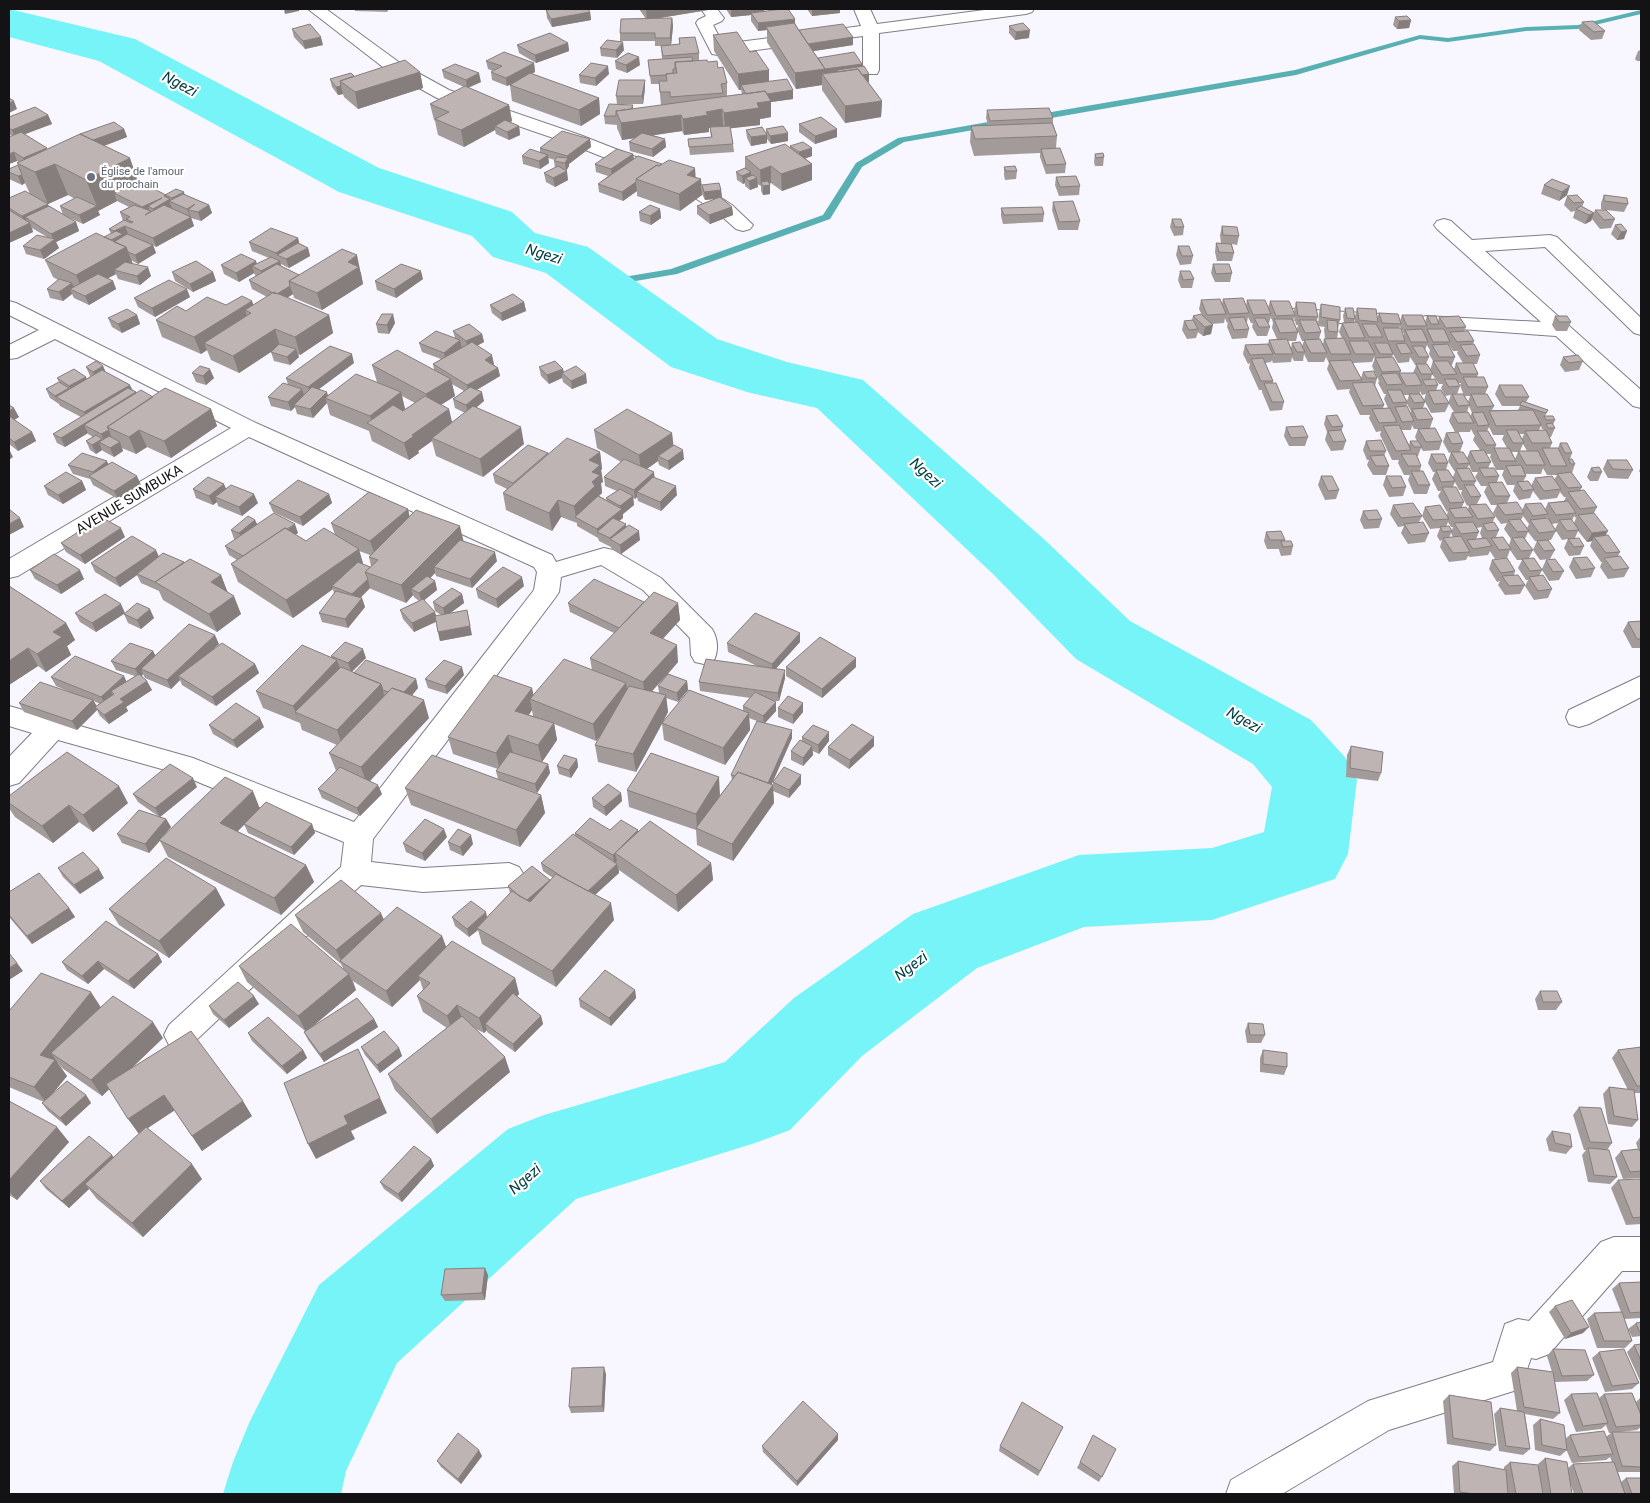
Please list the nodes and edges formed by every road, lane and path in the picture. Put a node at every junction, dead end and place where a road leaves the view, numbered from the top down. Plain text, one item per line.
1 (316, 9) edge
2 (709, 9) edge
3 (862, 9) edge
4 (1026, 9) edge
5 (871, 30) junction
6 (871, 70) dead end
7 (743, 225) dead end
8 (1444, 226) dead end
9 (1467, 246) junction
10 (9, 307) edge
11 (1257, 313) edge
12 (1641, 329) edge
13 (1562, 330) junction
14 (54, 331) junction
15 (9, 354) edge
16 (1641, 401) edge
17 (248, 428) junction
18 (9, 570) edge
19 (549, 572) junction
20 (704, 655) dead end
21 (1641, 686) edge
22 (9, 716) edge
23 (1579, 716) dead end
24 (53, 728) junction
25 (9, 774) edge
26 (359, 836) junction
27 (355, 872) junction
28 (509, 875) dead end
29 (180, 1035) edge
30 (1641, 1254) edge
31 (1245, 1494) edge

1 - 7 street
2 - 5 street
3 - 5 street
4 - 5 street
5 - 6 street
8 - 9 street
9 - 12 street
9 - 13 street
10 - 14 street
11 - 13 street
13 - 16 street
14 - 15 street
14 - 17 street
17 - 18 street, AVENUE SUMBUKA
17 - 19 street
19 - 20 street
19 - 26 street
21 - 23 street
22 - 24 street
24 - 25 street
24 - 26 street
26 - 27 street
27 - 28 street
27 - 29 street
30 - 31 street

